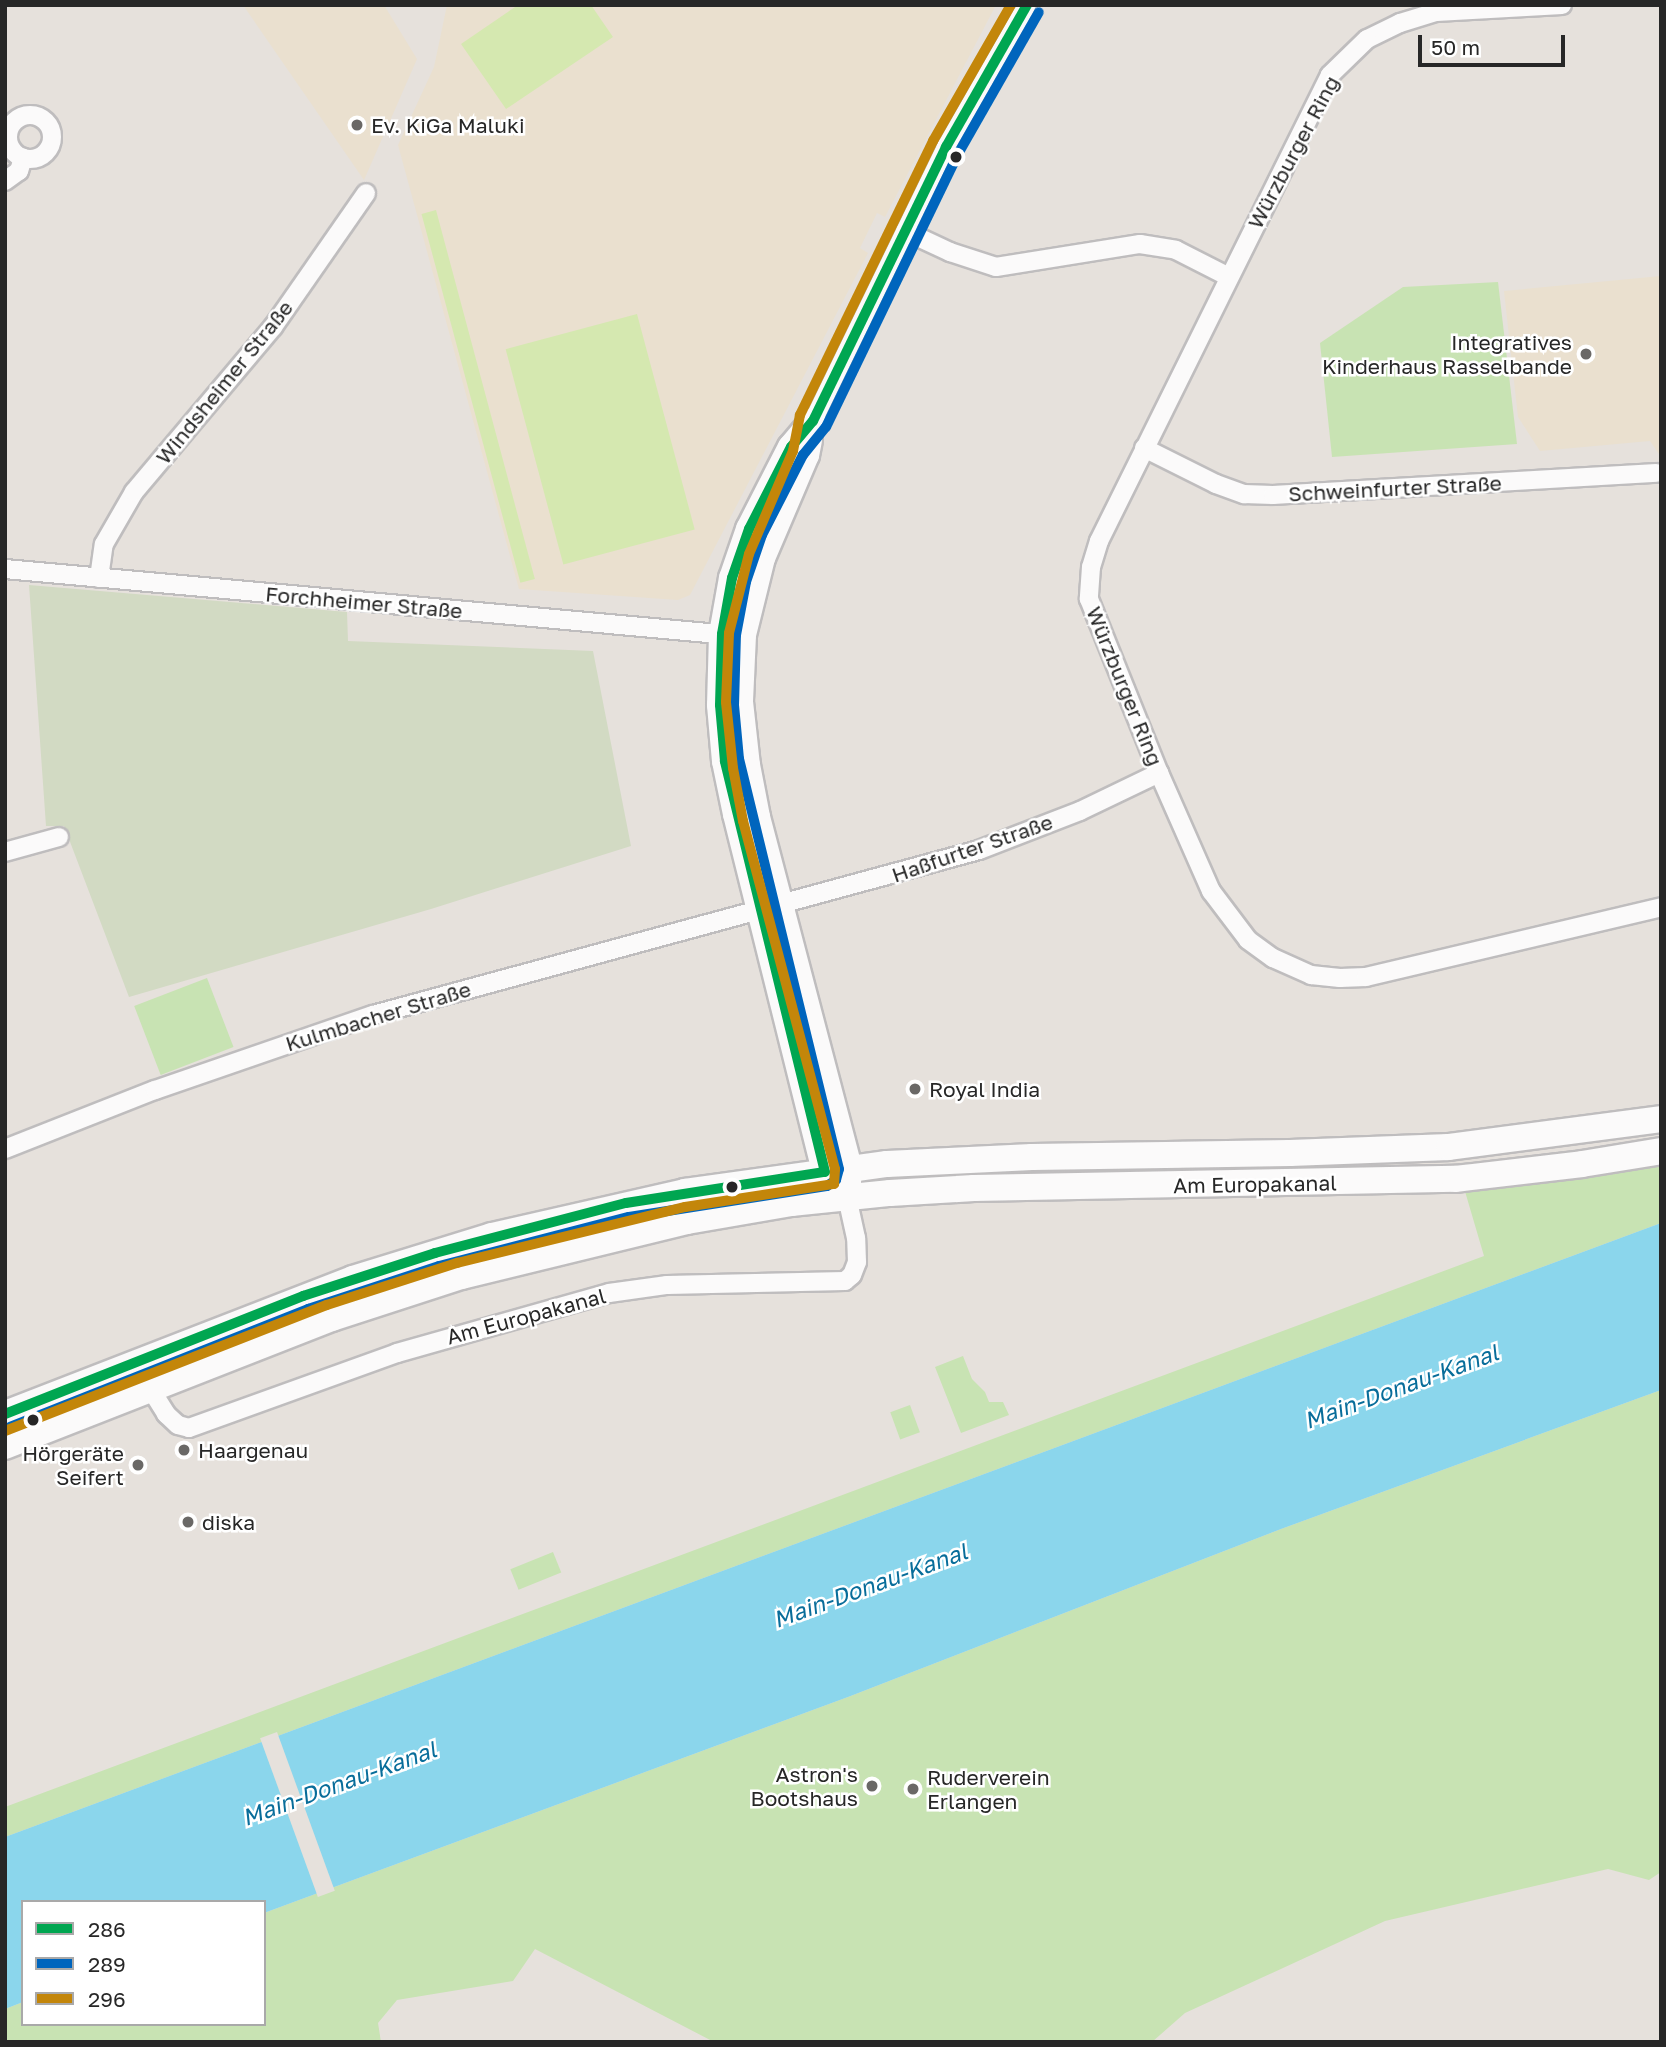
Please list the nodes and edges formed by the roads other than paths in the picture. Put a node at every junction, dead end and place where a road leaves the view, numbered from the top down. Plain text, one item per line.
1 (1027, 5) edge
2 (1562, 5) edge
3 (23, 158) dead end
4 (5, 181) edge
5 (366, 193) dead end
6 (905, 231) junction
7 (1229, 277) junction
8 (813, 421) joint
9 (1144, 448) junction
10 (1656, 473) dead end
11 (5, 569) edge
12 (99, 578) junction
13 (733, 635) junction
14 (1159, 773) junction
15 (59, 837) dead end
16 (5, 852) edge
17 (1661, 907) edge
18 (769, 908) junction
19 (1661, 1119) edge
20 (5, 1149) edge
21 (1661, 1151) edge
22 (837, 1170) junction
23 (847, 1197) junction
24 (150, 1388) junction
25 (5, 1414) edge
26 (5, 1446) edge

1 - 6 street
2 - 7 street, Würzburger Ring
3 - 4 street
5 - 12 street, Windsheimer Straße
6 - 7 street
6 - 8 street
7 - 9 street, Würzburger Ring
8 - 13 main road
9 - 10 street, Schweinfurter Straße
9 - 14 street, Würzburger Ring
11 - 12 street, Forchheimer Straße
12 - 13 street, Forchheimer Straße
13 - 18 main road
14 - 17 street, Würzburger Ring
14 - 18 street, Haßfurter Straße
15 - 16 street
18 - 20 street, Kulmbacher Straße
18 - 22 main road
19 - 22 main road, Am Europakanal
21 - 23 main road, Am Europakanal
22 - 23 main road, Am Europakanal
22 - 25 main road, Am Europakanal
23 - 24 main road, Am Europakanal
23 - 24 street, Am Europakanal
24 - 26 main road, Am Europakanal

